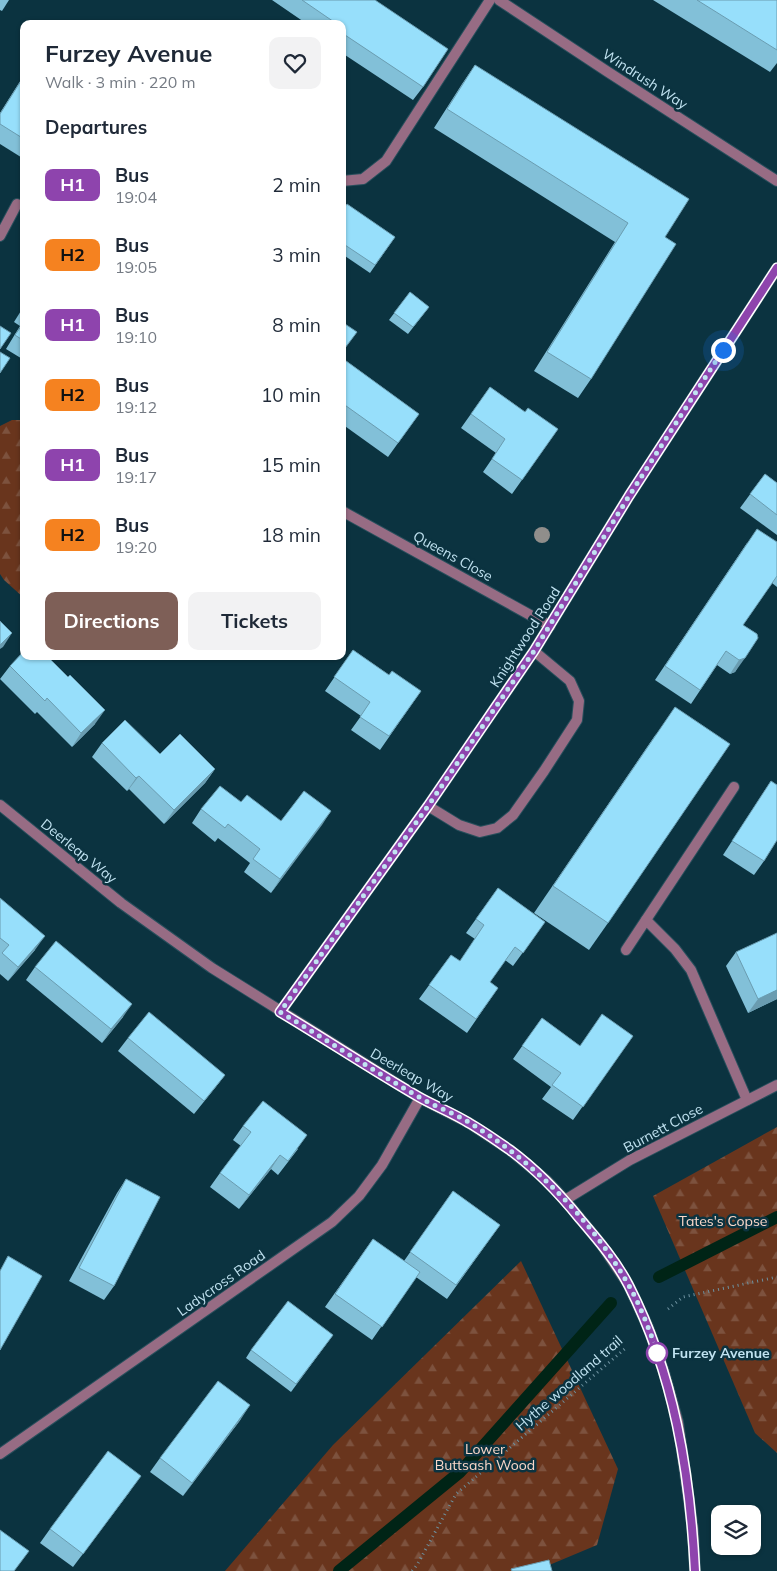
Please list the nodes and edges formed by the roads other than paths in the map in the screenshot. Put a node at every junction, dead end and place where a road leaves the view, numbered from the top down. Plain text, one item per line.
1 (490, 0) edge
2 (498, 0) edge
3 (346, 180) edge
4 (777, 180) edge
5 (17, 204) dead end
6 (0, 236) edge
7 (777, 268) edge
8 (346, 513) edge
9 (550, 626) junction
10 (534, 651) junction
11 (734, 787) dead end
12 (0, 805) edge
13 (428, 806) junction
14 (646, 920) junction
15 (626, 950) dead end
16 (280, 1012) junction
17 (777, 1085) edge
18 (420, 1098) junction
19 (747, 1100) junction
20 (565, 1200) junction
21 (0, 1454) edge
22 (695, 1571) edge

1 - 3 street
2 - 4 street, Windrush Way
5 - 6 street
7 - 9 street, Knightwood Road
8 - 9 street, Queens Close
9 - 10 street, Knightwood Road
10 - 13 street, Knightwood Road
10 - 13 street
11 - 14 street
12 - 16 street, Deerleap Way
13 - 16 street, Knightwood Road
14 - 15 street
14 - 19 street
16 - 18 street, Deerleap Way
17 - 19 street, Burnett Close
18 - 20 street, Deerleap Way
18 - 21 street, Ladycross Road
19 - 20 street, Burnett Close
20 - 22 street, Deerleap Way

